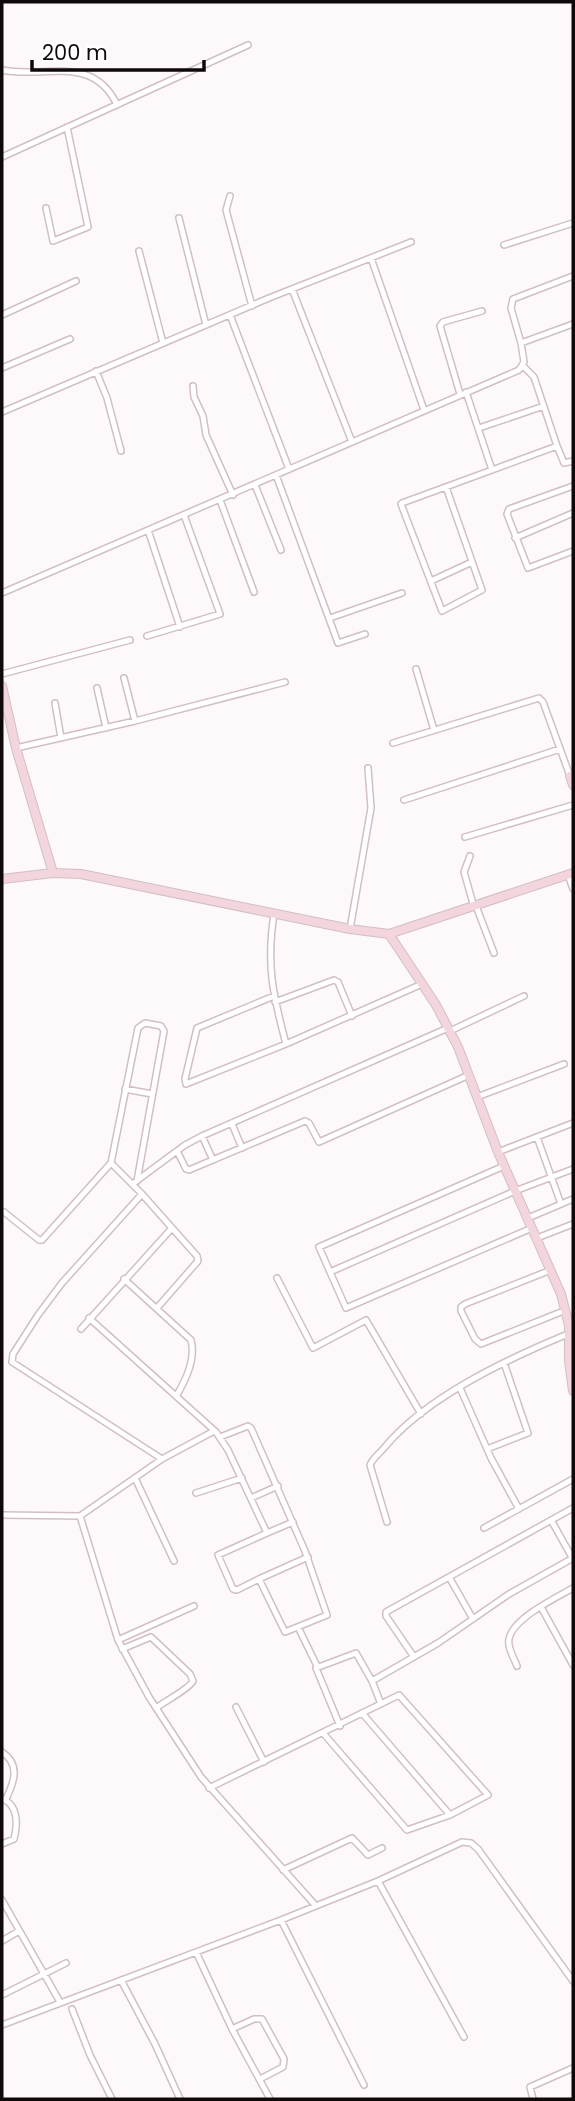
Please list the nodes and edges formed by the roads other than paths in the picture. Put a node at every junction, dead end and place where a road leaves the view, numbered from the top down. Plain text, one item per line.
1 (247, 45) dead end
2 (2, 70) edge
3 (117, 105) junction
4 (67, 127) junction
5 (2, 156) edge
6 (230, 196) dead end
7 (46, 208) dead end
8 (179, 218) dead end
9 (573, 223) edge
10 (411, 242) dead end
11 (504, 245) dead end
12 (139, 251) dead end
13 (371, 258) junction
14 (573, 276) edge
15 (76, 281) dead end
16 (292, 289) junction
17 (252, 306) junction
18 (482, 311) dead end
19 (2, 315) edge
20 (230, 315) junction
21 (573, 324) edge
22 (206, 325) junction
23 (70, 339) dead end
24 (163, 343) junction
25 (521, 343) junction
26 (523, 366) junction
27 (2, 368) edge
28 (96, 371) junction
29 (193, 386) dead end
30 (463, 393) junction
31 (544, 405) junction
32 (424, 410) junction
33 (2, 412) edge
34 (479, 428) junction
35 (352, 442) junction
36 (557, 446) junction
37 (121, 451) dead end
38 (573, 461) edge
39 (289, 469) junction
40 (492, 470) junction
41 (276, 475) junction
42 (255, 485) junction
43 (573, 486) edge
44 (446, 487) junction
45 (233, 495) junction
46 (220, 500) junction
47 (573, 513) edge
48 (184, 515) junction
49 (148, 530) junction
50 (515, 538) junction
51 (281, 550) dead end
52 (573, 551) edge
53 (472, 562) junction
54 (431, 581) junction
55 (254, 592) dead end
56 (2, 593) edge
57 (402, 593) dead end
58 (330, 618) junction
59 (180, 627) junction
60 (365, 634) dead end
61 (147, 636) dead end
62 (130, 640) dead end
63 (416, 669) dead end
64 (2, 674) edge
65 (124, 678) dead end
66 (285, 682) dead end
67 (2, 686) edge
68 (97, 688) dead end
69 (4, 702) edge
70 (55, 703) dead end
71 (135, 721) junction
72 (106, 729) junction
73 (434, 730) junction
74 (61, 738) junction
75 (393, 743) dead end
76 (16, 748) junction
77 (560, 749) junction
78 (368, 768) dead end
79 (572, 778) edge
80 (404, 800) dead end
81 (573, 804) edge
82 (466, 836) dead end
83 (470, 856) dead end
84 (53, 873) junction
85 (571, 874) edge
86 (2, 879) edge
87 (573, 889) edge
88 (475, 906) junction
89 (274, 914) junction
90 (350, 929) junction
91 (389, 934) junction
92 (494, 953) dead end
93 (422, 984) junction
94 (524, 996) dead end
95 (274, 999) junction
96 (352, 1016) junction
97 (449, 1029) junction
98 (286, 1044) junction
99 (564, 1065) dead end
100 (469, 1075) junction
101 (125, 1089) junction
102 (152, 1094) junction
103 (477, 1097) junction
104 (232, 1124) junction
105 (573, 1126) edge
106 (202, 1136) junction
107 (537, 1137) junction
108 (242, 1148) junction
109 (177, 1152) junction
110 (498, 1152) junction
111 (213, 1160) junction
112 (111, 1163) junction
113 (504, 1166) junction
114 (573, 1169) edge
115 (551, 1178) junction
116 (134, 1183) junction
117 (515, 1191) junction
118 (142, 1194) junction
119 (573, 1199) edge
120 (561, 1204) junction
121 (4, 1212) dead end
122 (528, 1218) junction
123 (573, 1224) edge
124 (172, 1228) junction
125 (532, 1228) junction
126 (537, 1238) junction
127 (551, 1270) junction
128 (330, 1272) junction
129 (277, 1278) dead end
130 (124, 1279) junction
131 (157, 1308) junction
132 (569, 1316) edge
133 (89, 1318) junction
134 (80, 1329) dead end
135 (568, 1334) junction
136 (504, 1363) junction
137 (460, 1388) junction
138 (573, 1391) edge
139 (177, 1395) junction
140 (421, 1414) junction
141 (214, 1431) junction
142 (219, 1437) junction
143 (487, 1449) junction
144 (162, 1459) junction
145 (135, 1478) junction
146 (242, 1478) junction
147 (573, 1479) edge
148 (278, 1486) junction
149 (196, 1493) dead end
150 (251, 1498) junction
151 (573, 1508) edge
152 (519, 1509) junction
153 (2, 1515) edge
154 (80, 1516) junction
155 (551, 1520) junction
156 (293, 1522) junction
157 (387, 1522) dead end
158 (484, 1528) dead end
159 (267, 1533) junction
160 (308, 1557) junction
161 (573, 1559) edge
162 (174, 1560) dead end
163 (449, 1577) junction
164 (259, 1579) junction
165 (573, 1588) edge
166 (194, 1606) dead end
167 (541, 1607) junction
168 (473, 1619) junction
169 (298, 1627) junction
170 (118, 1640) junction
171 (122, 1650) junction
172 (414, 1657) junction
173 (573, 1665) edge
174 (517, 1666) dead end
175 (317, 1667) junction
176 (372, 1681) junction
177 (381, 1704) junction
178 (236, 1707) dead end
179 (156, 1708) junction
180 (362, 1713) junction
181 (340, 1726) junction
182 (323, 1733) junction
183 (2, 1752) edge
184 (264, 1762) junction
185 (209, 1788) junction
186 (4, 1799) edge
187 (450, 1815) junction
188 (2, 1844) edge
189 (382, 1849) dead end
190 (283, 1871) junction
191 (378, 1881) junction
192 (2, 1899) edge
193 (316, 1906) junction
194 (281, 1920) junction
195 (19, 1931) junction
196 (2, 1941) edge
197 (196, 1952) junction
198 (66, 1963) dead end
199 (43, 1973) junction
200 (121, 1980) junction
201 (573, 1981) edge
202 (2, 1996) edge
203 (60, 2002) junction
204 (72, 2009) dead end
205 (2, 2025) edge
206 (232, 2029) junction
207 (464, 2037) dead end
208 (571, 2069) edge
209 (573, 2077) edge
210 (260, 2079) junction
211 (364, 2085) dead end
212 (112, 2099) edge
213 (180, 2099) edge
214 (270, 2099) edge
215 (533, 2099) edge

1 - 3 street
2 - 3 street
3 - 4 street
4 - 5 street
4 - 7 street
6 - 17 street
8 - 22 street
9 - 11 street
10 - 13 street
12 - 24 street
13 - 16 street
13 - 32 street
14 - 25 street
15 - 19 street
16 - 17 street
16 - 35 street
17 - 20 street
18 - 30 street
20 - 22 street
20 - 39 street
21 - 25 street
22 - 24 street
23 - 27 street
24 - 28 street
25 - 26 street
26 - 30 street
26 - 31 street
28 - 33 street
28 - 37 street
29 - 45 street
30 - 32 street
30 - 34 street
31 - 34 street
31 - 36 street
32 - 35 street
34 - 40 street
35 - 39 street
36 - 38 street
36 - 40 street
39 - 41 street
40 - 44 street
41 - 42 street
41 - 58 street
42 - 45 street
42 - 51 street
43 - 50 street
44 - 53 street
44 - 54 street
45 - 46 street
46 - 48 street
46 - 55 street
47 - 50 street
48 - 49 street
48 - 59 street
49 - 56 street
49 - 59 street
50 - 52 street
53 - 54 street
53 - 54 street
57 - 58 street
58 - 60 street
59 - 61 street
62 - 64 street
63 - 73 street
65 - 71 street
66 - 71 street
67 - 69 street
68 - 72 street
69 - 76 street
70 - 74 street
71 - 72 street
72 - 74 street
73 - 75 street
73 - 77 street
74 - 76 street
76 - 84 street
77 - 79 street
77 - 80 street
78 - 90 street
81 - 82 street
83 - 88 street
84 - 86 street
84 - 89 street
85 - 87 street
85 - 88 street
88 - 91 street
88 - 92 street
89 - 90 street
89 - 95 street
90 - 91 street
91 - 93 street
93 - 96 street
93 - 97 street
94 - 97 street
95 - 96 street
95 - 98 street
95 - 98 street
96 - 98 street
97 - 100 street
97 - 104 street
99 - 103 street
100 - 103 street
100 - 108 street
101 - 102 street
101 - 102 street
101 - 112 street
102 - 116 street
103 - 110 street
104 - 106 street
104 - 108 street
105 - 107 street
106 - 109 street
106 - 111 street
107 - 110 street
107 - 115 street
108 - 111 street
109 - 111 street
109 - 116 street
110 - 113 street
112 - 116 street
112 - 121 street
113 - 117 street
113 - 128 street
114 - 115 street
115 - 117 street
115 - 120 street
116 - 118 street
117 - 122 street
117 - 128 street
118 - 124 street
118 - 144 street
119 - 120 street
120 - 122 street
122 - 125 street
123 - 126 street
124 - 130 street
124 - 131 street
125 - 126 street
125 - 128 street
126 - 127 street
127 - 132 street
127 - 132 street
129 - 140 street
130 - 131 street
130 - 133 street
131 - 139 street
132 - 135 street
133 - 134 street
133 - 139 street
135 - 136 street
135 - 138 street
136 - 137 street
136 - 143 street
137 - 140 street
137 - 143 street
139 - 141 street
140 - 157 street
141 - 142 street
141 - 144 street
142 - 146 street
142 - 148 street
143 - 152 street
144 - 145 street
145 - 154 street
145 - 162 street
146 - 149 street
146 - 150 street
147 - 152 street
148 - 150 street
148 - 156 street
150 - 159 street
151 - 155 street
152 - 158 street
153 - 154 street
154 - 170 street
155 - 161 street
155 - 163 street
156 - 159 street
156 - 160 street
159 - 164 street
160 - 164 street
160 - 169 street
161 - 168 street
163 - 168 street
163 - 172 street
164 - 169 street
165 - 167 street
166 - 170 street
167 - 173 street
167 - 174 street
168 - 172 street
169 - 175 street
170 - 171 street
171 - 179 street
171 - 179 street
172 - 176 street
175 - 176 street
175 - 181 street
176 - 177 street
177 - 180 street
177 - 187 street
178 - 184 street
179 - 185 street
180 - 181 street
180 - 187 street
181 - 182 street
182 - 184 street
182 - 187 street
183 - 186 street
184 - 185 street
185 - 190 street
186 - 188 street
189 - 190 street
190 - 193 street
191 - 193 street
191 - 201 street
191 - 207 street
192 - 195 street
193 - 194 street
194 - 197 street
194 - 211 street
195 - 196 street
195 - 199 street
197 - 200 street
197 - 206 street
198 - 199 street
199 - 202 street
199 - 203 street
200 - 203 street
200 - 213 street
203 - 205 street
204 - 212 street
206 - 210 street
206 - 210 street
208 - 209 street
208 - 215 street
210 - 214 street

